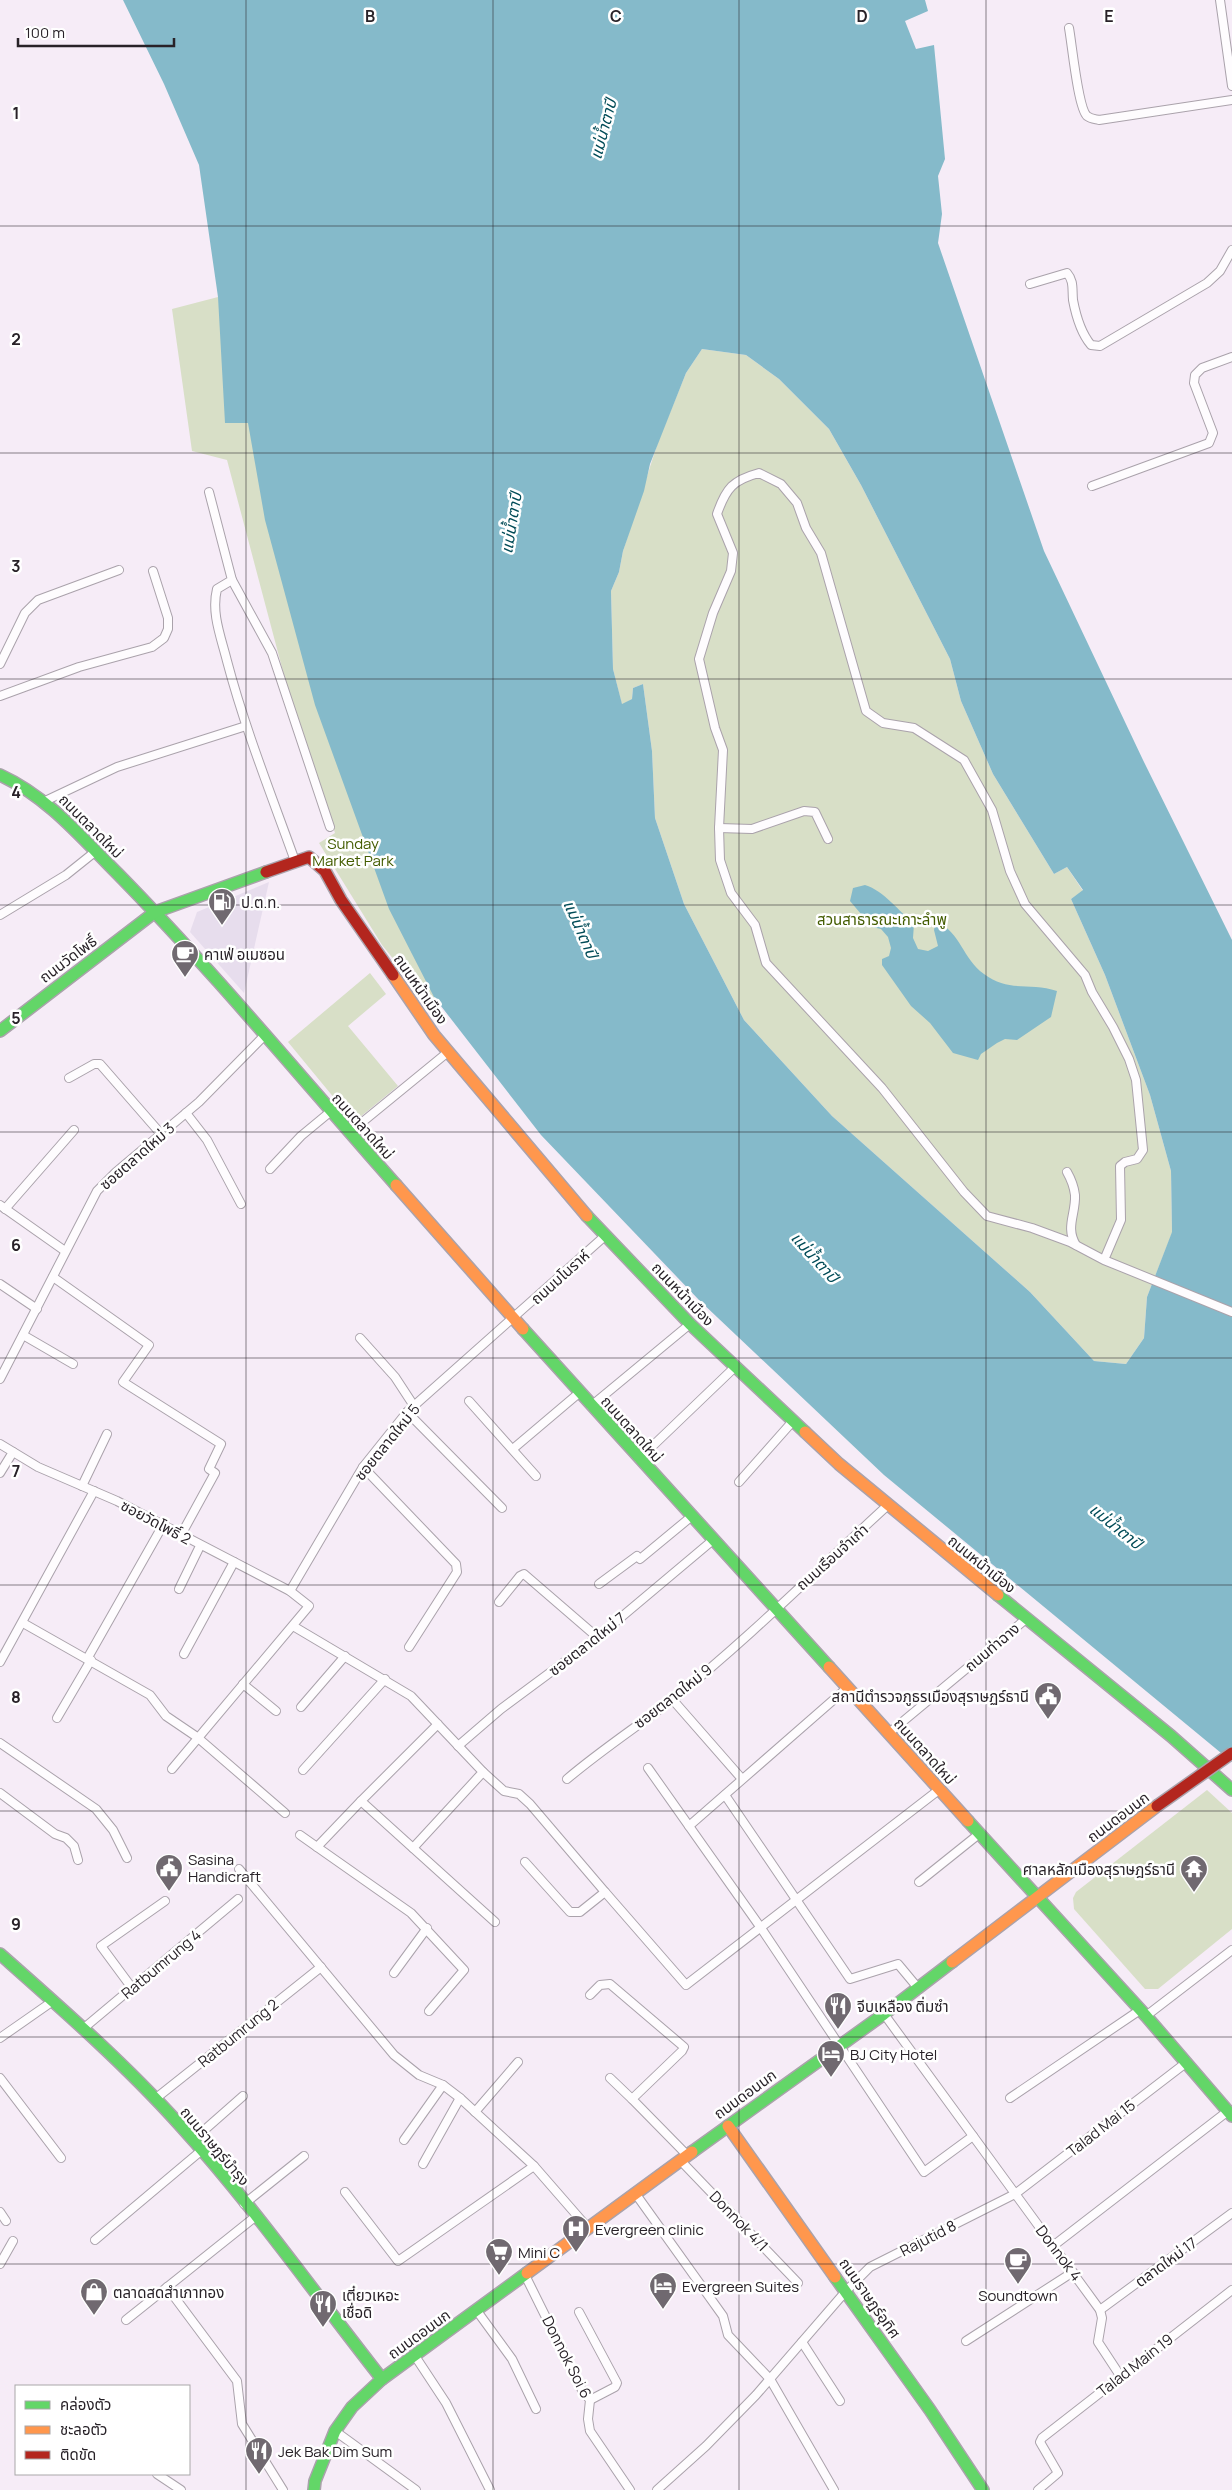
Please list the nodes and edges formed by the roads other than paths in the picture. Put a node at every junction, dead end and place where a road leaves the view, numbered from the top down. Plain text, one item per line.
1 (1220, 0) edge
2 (1069, 28) dead end
3 (1232, 86) edge
4 (1232, 100) edge
5 (1232, 250) edge
6 (1030, 284) dead end
7 (1232, 357) edge
8 (1092, 486) dead end
9 (209, 492) dead end
10 (119, 570) dead end
11 (154, 571) dead end
12 (232, 580) junction
13 (0, 664) edge
14 (0, 696) edge
15 (246, 726) junction
16 (0, 776) edge
17 (45, 801) junction
18 (330, 827) dead end
19 (718, 828) junction
20 (828, 839) dead end
21 (96, 851) junction
22 (295, 861) junction
23 (155, 912) junction
24 (0, 915) edge
25 (0, 1031) edge
26 (264, 1036) junction
27 (448, 1052) junction
28 (69, 1078) dead end
29 (330, 1112) junction
30 (186, 1113) junction
31 (74, 1130) dead end
32 (349, 1133) junction
33 (161, 1134) junction
34 (270, 1169) dead end
35 (1068, 1172) dead end
36 (241, 1204) dead end
37 (3, 1207) edge
38 (606, 1235) junction
39 (1076, 1245) junction
40 (64, 1251) junction
41 (1104, 1260) junction
42 (53, 1277) junction
43 (0, 1284) edge
44 (37, 1309) junction
45 (1232, 1312) edge
46 (514, 1319) junction
47 (690, 1324) junction
48 (23, 1335) junction
49 (360, 1338) dead end
50 (73, 1364) dead end
51 (735, 1366) junction
52 (0, 1380) edge
53 (579, 1392) junction
54 (470, 1401) dead end
55 (414, 1406) junction
56 (591, 1406) junction
57 (407, 1412) junction
58 (793, 1421) junction
59 (106, 1434) dead end
60 (0, 1444) edge
61 (514, 1448) junction
62 (13, 1452) junction
63 (640, 1459) junction
64 (363, 1467) junction
65 (0, 1473) edge
66 (536, 1476) dead end
67 (739, 1482) dead end
68 (82, 1486) junction
69 (94, 1491) junction
70 (888, 1505) junction
71 (502, 1508) dead end
72 (692, 1516) junction
73 (163, 1525) junction
74 (181, 1535) junction
75 (713, 1540) junction
76 (200, 1546) junction
77 (234, 1562) junction
78 (599, 1584) dead end
79 (179, 1589) dead end
80 (290, 1591) junction
81 (499, 1602) dead end
82 (775, 1608) junction
83 (1026, 1619) junction
84 (23, 1623) junction
85 (293, 1626) junction
86 (597, 1638) junction
87 (409, 1647) dead end
88 (184, 1654) dead end
89 (345, 1656) junction
90 (89, 1659) junction
91 (0, 1662) edge
92 (385, 1679) junction
93 (244, 1684) junction
94 (847, 1688) junction
95 (672, 1699) junction
96 (301, 1707) dead end
97 (276, 1711) dead end
98 (57, 1718) dead end
99 (438, 1724) junction
100 (889, 1733) junction
101 (197, 1737) junction
102 (0, 1743) edge
103 (458, 1746) junction
104 (1232, 1753) edge
105 (648, 1768) dead end
106 (172, 1769) dead end
107 (303, 1770) dead end
108 (483, 1772) junction
109 (566, 1779) dead end
110 (742, 1779) junction
111 (940, 1789) junction
112 (1232, 1790) edge
113 (0, 1794) edge
114 (725, 1795) junction
115 (361, 1801) junction
116 (284, 1813) dead end
117 (689, 1826) junction
118 (979, 1834) junction
119 (300, 1835) dead end
120 (317, 1847) junction
121 (413, 1848) junction
122 (127, 1858) dead end
123 (78, 1860) dead end
124 (525, 1862) dead end
125 (239, 1869) dead end
126 (919, 1882) dead end
127 (605, 1892) junction
128 (1036, 1898) junction
129 (797, 1899) junction
130 (238, 1900) dead end
131 (165, 1901) dead end
132 (495, 1922) dead end
133 (427, 1928) junction
134 (761, 1928) junction
135 (1232, 1950) edge
136 (0, 1954) edge
137 (321, 1967) junction
138 (394, 1973) dead end
139 (132, 1988) junction
140 (918, 1988) junction
141 (590, 1995) dead end
142 (53, 2001) junction
143 (429, 2011) dead end
144 (1143, 2013) junction
145 (884, 2014) junction
146 (84, 2028) junction
147 (0, 2038) edge
148 (839, 2046) junction
149 (518, 2062) dead end
150 (1187, 2062) junction
151 (0, 2078) edge
152 (610, 2078) dead end
153 (443, 2085) junction
154 (243, 2096) dead end
155 (460, 2098) junction
156 (1010, 2098) dead end
157 (155, 2099) junction
158 (632, 2099) junction
159 (475, 2112) junction
160 (1230, 2113) edge
161 (728, 2126) junction
162 (973, 2136) junction
163 (193, 2140) junction
164 (404, 2140) dead end
165 (202, 2150) junction
166 (304, 2156) dead end
167 (61, 2158) dead end
168 (684, 2158) junction
169 (423, 2164) dead end
170 (534, 2166) junction
171 (345, 2192) dead end
172 (636, 2193) junction
173 (1015, 2194) junction
174 (244, 2204) junction
175 (0, 2212) edge
176 (1232, 2213) edge
177 (255, 2217) junction
178 (6, 2220) dead end
179 (588, 2228) junction
180 (95, 2240) dead end
181 (13, 2241) dead end
182 (1053, 2246) junction
183 (0, 2264) edge
184 (1073, 2272) junction
185 (525, 2275) junction
186 (798, 2283) dead end
187 (167, 2287) junction
188 (1232, 2290) edge
189 (846, 2291) junction
190 (1100, 2310) junction
191 (476, 2311) junction
192 (579, 2312) dead end
193 (126, 2320) dead end
194 (966, 2341) dead end
195 (802, 2342) junction
196 (415, 2356) junction
197 (1121, 2376) junction
198 (382, 2379) junction
199 (770, 2379) junction
200 (590, 2400) junction
201 (840, 2401) dead end
202 (536, 2409) dead end
203 (335, 2431) junction
204 (158, 2475) edge
205 (181, 2490) edge
206 (282, 2490) edge
207 (314, 2490) edge
208 (416, 2490) edge
209 (490, 2490) edge
210 (630, 2490) edge
211 (657, 2490) edge
212 (834, 2490) edge
213 (983, 2490) edge
214 (1038, 2490) edge

1 - 3 street
2 - 4 street
5 - 6 street
7 - 8 street
9 - 12 street
10 - 13 street
11 - 14 street
12 - 15 street
12 - 18 street
15 - 17 street
15 - 22 street
16 - 17 main road, ถนนตลาดใหม่
17 - 21 main road, ถนนตลาดใหม่
19 - 20 street
19 - 39 street
19 - 41 street
21 - 23 main road, ถนนตลาดใหม่
21 - 24 street
22 - 23 main road, ถนนหน้าเมือง
22 - 27 main road, ถนนหน้าเมือง
23 - 25 main road, ถนนวัดโพธิ์
23 - 26 main road, ถนนตลาดใหม่
26 - 29 main road, ถนนตลาดใหม่
26 - 30 street, ซอยตลาดใหม่ 3
27 - 32 street
27 - 38 main road, ถนนหน้าเมือง
28 - 33 street
29 - 32 main road, ถนนตลาดใหม่
29 - 34 street
30 - 33 street, ซอยตลาดใหม่ 3
30 - 36 street
31 - 37 street
32 - 46 main road, ถนนตลาดใหม่
33 - 40 street, ซอยตลาดใหม่ 3
35 - 39 street
37 - 40 street
38 - 46 street, ถนนมโนราห์
38 - 47 main road, ถนนหน้าเมือง
39 - 41 street
40 - 42 street, ซอยตลาดใหม่ 3
41 - 45 street
42 - 44 street, ซอยตลาดใหม่ 3
42 - 74 street
43 - 44 street
44 - 48 street, ซอยตลาดใหม่ 3
46 - 53 main road, ถนนตลาดใหม่
46 - 55 street, ซอยตลาดใหม่ 5
47 - 51 main road, ถนนหน้าเมือง
47 - 56 street
48 - 50 street
48 - 52 street, ซอยตลาดใหม่ 3
49 - 55 street
51 - 58 main road, ถนนหน้าเมือง
51 - 63 street
53 - 56 main road, ถนนตลาดใหม่
53 - 61 street
54 - 61 street
55 - 57 street, ซอยตลาดใหม่ 5
56 - 63 main road, ถนนตลาดใหม่
57 - 64 street, ซอยตลาดใหม่ 5
57 - 71 street
58 - 67 street
58 - 70 main road, ถนนหน้าเมือง
59 - 68 street
60 - 62 street, ซอยวัดโพธิ์ 2
61 - 66 street
62 - 65 street
62 - 68 street, ซอยวัดโพธิ์ 2
63 - 72 main road, ถนนตลาดใหม่
64 - 80 street, ซอยตลาดใหม่ 5
64 - 87 street
68 - 69 street, ซอยวัดโพธิ์ 2
69 - 73 street, ซอยวัดโพธิ์ 2
69 - 84 street
70 - 82 street, ถนนเรือนจำเก่า
70 - 83 main road, ถนนหน้าเมือง
72 - 75 main road, ถนนตลาดใหม่
72 - 78 street
73 - 74 street, ซอยวัดโพธิ์ 2
73 - 90 street
74 - 76 street, ซอยวัดโพธิ์ 2
75 - 82 main road, ถนนตลาดใหม่
75 - 86 street, ซอยตลาดใหม่ 7
76 - 77 street, ซอยวัดโพธิ์ 2
76 - 79 street
77 - 80 street, ซอยวัดโพธิ์ 2
77 - 88 street
80 - 85 street, ซอยวัดโพธิ์ 2
81 - 86 street
82 - 94 main road, ถนนตลาดใหม่
82 - 95 street, ซอยตลาดใหม่ 9
83 - 100 street, ถนนท่าฉาง
83 - 112 main road, ถนนหน้าเมือง
84 - 90 street
84 - 91 street
85 - 89 street
85 - 93 street
86 - 103 street, ซอยตลาดใหม่ 7
89 - 92 street
89 - 96 street
90 - 98 street
90 - 101 street
92 - 99 street
92 - 107 street
93 - 97 street
93 - 101 street
94 - 100 main road, ถนนตลาดใหม่
94 - 110 street
95 - 109 street, ซอยตลาดใหม่ 9
95 - 110 street
99 - 103 street
99 - 115 street
100 - 111 main road, ถนนตลาดใหม่
101 - 106 street
101 - 116 street
102 - 122 street
103 - 108 street
104 - 128 main road, ถนนดอนนก, bridge
105 - 117 street
108 - 121 street
108 - 127 street
110 - 114 street
111 - 118 main road, ถนนตลาดใหม่
111 - 129 street
113 - 123 street
114 - 117 street
114 - 129 street
115 - 120 street
115 - 121 street
117 - 134 street
118 - 126 street
118 - 128 main road, ถนนตลาดใหม่
119 - 120 street
120 - 133 street
121 - 132 street
124 - 127 street
125 - 137 street
127 - 134 street
128 - 140 main road, ถนนดอนนก
128 - 144 main road, ถนนตลาดใหม่
129 - 134 street
129 - 140 street
130 - 139 street, Ratbumrung 4
131 - 139 street
133 - 138 street
133 - 143 street
134 - 148 street
135 - 144 street
136 - 142 main road, ถนนราษฎร์บำรุง
137 - 153 street
137 - 157 street, Ratbumrung 2
139 - 146 street, Ratbumrung 4
140 - 145 main road, ถนนดอนนก
141 - 158 street
142 - 146 main road, ถนนราษฎร์บำรุง
142 - 147 street
144 - 150 main road, ถนนตลาดใหม่
144 - 156 street
145 - 148 main road, ถนนดอนนก
145 - 162 street, Donnok 4
146 - 157 main road, ถนนราษฎร์บำรุง
148 - 161 main road, ถนนดอนนก
148 - 162 street
149 - 159 street
150 - 160 main road, ถนนตลาดใหม่
150 - 173 street, Talad Mai 15
151 - 167 street
152 - 158 street, Donnok 4/1
153 - 155 street
153 - 164 street
154 - 163 street
155 - 159 street
155 - 169 street
157 - 163 main road, ถนนราษฎร์บำรุง
158 - 168 street, Donnok 4/1
159 - 170 street
160 - 182 street
161 - 168 main road, ถนนดอนนก
161 - 189 main road, ถนนราษฏร์อุทิศ
162 - 173 street, Donnok 4
163 - 165 main road, ถนนราษฎร์บำรุง
165 - 174 main road, ถนนราษฎร์บำรุง
165 - 180 street
166 - 174 street
168 - 172 main road, ถนนดอนนก
168 - 186 street, Donnok 4/1
170 - 171 street
170 - 179 street
172 - 179 main road, ถนนดอนนก
172 - 199 street
173 - 182 street, Donnok 4
173 - 189 street, Rajutid 8
174 - 177 main road, ถนนราษฎร์บำรุง
175 - 178 street
176 - 190 street, ตลาดใหม่ 17
177 - 187 street
177 - 198 main road, ถนนราษฎร์บำรุง
179 - 185 main road, ถนนดอนนก
181 - 183 street
182 - 184 street, Donnok 4
184 - 190 street, Donnok 4
184 - 194 street
185 - 191 main road, ถนนดอนนก
185 - 200 street, Donnok Soi 6
187 - 193 street
187 - 206 street
188 - 197 street, Talad Main 19
189 - 195 street, Rajutid 8
189 - 213 main road, ถนนราษฏร์อุทิศ
190 - 197 street
191 - 196 main road, ถนนดอนนก
191 - 202 street
192 - 200 street
195 - 199 street, Rajutid 8
195 - 201 street
196 - 198 main road, ถนนดอนนก
196 - 209 street
197 - 214 street, Talad Main 19
198 - 203 main road, ถนนดอนนก
199 - 211 street, Rajutid 8
199 - 212 street
200 - 210 street, Donnok Soi 6
203 - 207 main road, ถนนดอนนก
203 - 208 street
204 - 205 street

